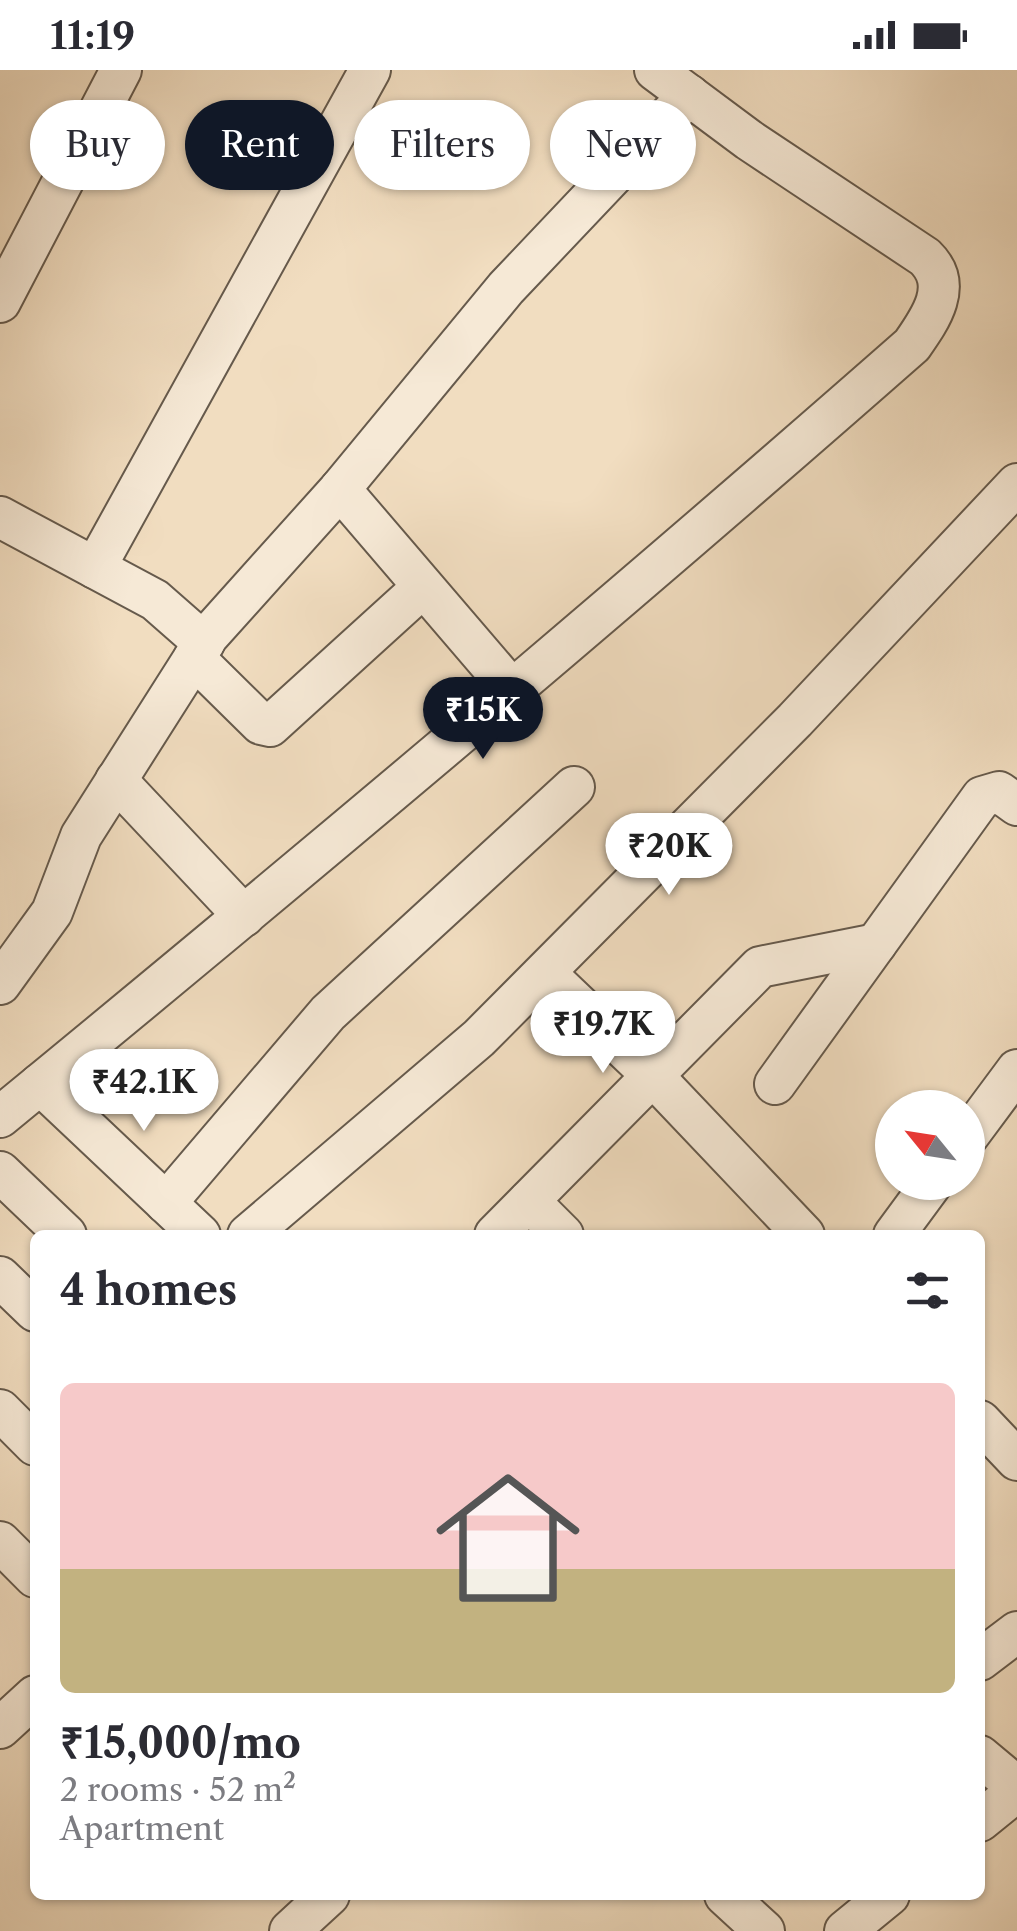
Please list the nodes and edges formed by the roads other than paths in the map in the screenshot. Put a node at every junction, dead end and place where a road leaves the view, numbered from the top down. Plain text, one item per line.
1 (121, 70) edge
2 (370, 70) edge
3 (655, 70) edge
4 (689, 96) junction
5 (0, 302) edge
6 (1017, 484) edge
7 (340, 489) junction
8 (0, 517) edge
9 (95, 568) junction
10 (424, 587) junction
11 (199, 650) junction
12 (512, 691) junction
13 (116, 780) junction
14 (574, 787) dead end
15 (1017, 805) edge
16 (244, 916) junction
17 (876, 944) junction
18 (544, 973) junction
19 (0, 984) edge
20 (1017, 1070) edge
21 (652, 1076) junction
22 (40, 1084) junction
23 (775, 1084) dead end
24 (985, 1113) edge
25 (0, 1117) edge
26 (0, 1172) edge
27 (920, 1200) edge
28 (528, 1201) junction
29 (166, 1203) junction
30 (61, 1230) edge
31 (195, 1230) edge
32 (254, 1230) edge
33 (500, 1230) edge
34 (558, 1230) edge
35 (799, 1230) edge
36 (898, 1230) edge
37 (0, 1277) edge
38 (30, 1306) edge
39 (0, 1410) edge
40 (985, 1426) edge
41 (30, 1440) edge
42 (1017, 1460) edge
43 (0, 1542) edge
44 (30, 1571) edge
45 (1017, 1632) edge
46 (985, 1656) edge
47 (30, 1701) edge
48 (0, 1728) edge
49 (985, 1760) edge
50 (1017, 1789) edge
51 (985, 1817) edge
52 (324, 1900) edge
53 (730, 1900) edge
54 (883, 1900) edge
55 (290, 1931) edge
56 (764, 1931) edge
57 (845, 1931) edge

1 - 5 street
2 - 9 street
3 - 4 street
4 - 7 street
4 - 12 street
6 - 18 street
7 - 10 street
7 - 11 street
8 - 9 street
9 - 11 street
10 - 11 street
10 - 12 street
11 - 13 street
12 - 16 street
13 - 16 street
13 - 19 street
14 - 29 street
15 - 17 street
16 - 22 street
17 - 21 street
17 - 23 street
18 - 21 street
18 - 32 street
20 - 24 street
21 - 28 street
21 - 35 street
22 - 25 street
22 - 29 street
26 - 30 street
27 - 36 street
28 - 33 street
28 - 34 street
29 - 31 street
37 - 38 street
39 - 41 street
40 - 42 street
43 - 44 street
45 - 46 street
47 - 48 street
49 - 50 street
50 - 51 street
52 - 55 street
53 - 56 street
54 - 57 street

